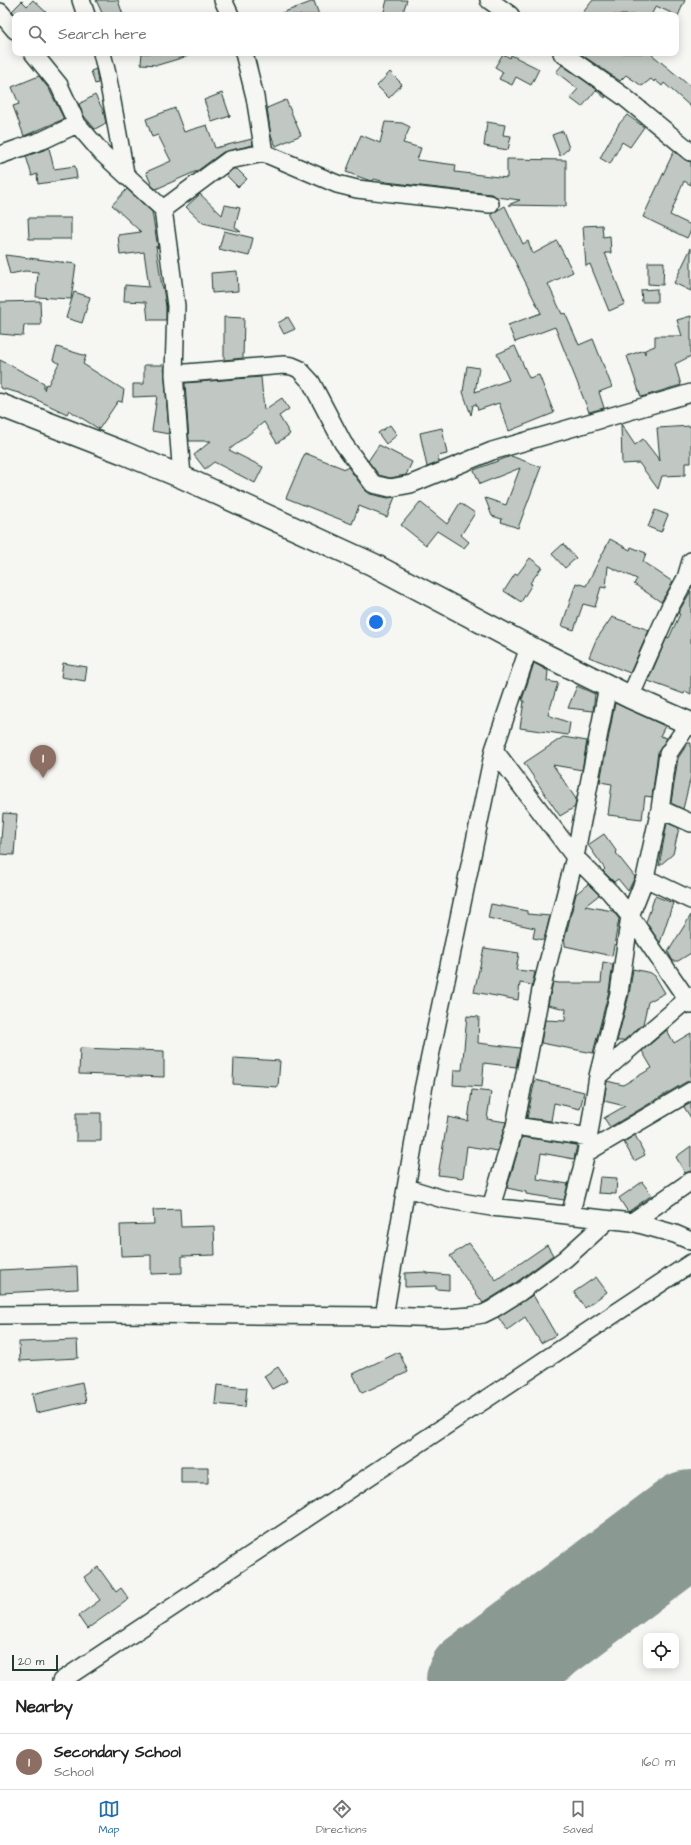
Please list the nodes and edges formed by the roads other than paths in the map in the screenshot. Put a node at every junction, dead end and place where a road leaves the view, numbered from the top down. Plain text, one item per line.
1 (81, 0) edge
2 (223, 0) edge
3 (489, 0) edge
4 (0, 12) edge
5 (85, 12) edge
6 (229, 12) edge
7 (506, 12) edge
8 (12, 26) edge
9 (36, 56) edge
10 (103, 56) edge
11 (245, 56) edge
12 (566, 56) edge
13 (77, 124) junction
14 (691, 152) edge
15 (264, 153) junction
16 (0, 155) edge
17 (125, 173) junction
18 (490, 204) dead end
19 (163, 209) junction
20 (174, 374) junction
21 (691, 393) edge
22 (0, 405) edge
23 (182, 477) junction
24 (691, 561) edge
25 (529, 648) junction
26 (608, 686) junction
27 (630, 697) junction
28 (690, 724) edge
29 (494, 750) junction
30 (660, 809) junction
31 (691, 823) edge
32 (575, 857) junction
33 (645, 878) junction
34 (691, 900) edge
35 (630, 916) junction
36 (690, 1000) edge
37 (598, 1076) junction
38 (691, 1091) edge
39 (515, 1126) junction
40 (588, 1145) junction
41 (691, 1181) edge
42 (407, 1188) junction
43 (491, 1207) junction
44 (570, 1216) junction
45 (608, 1220) junction
46 (632, 1222) junction
47 (691, 1240) edge
48 (691, 1263) edge
49 (0, 1315) edge
50 (384, 1316) junction
51 (61, 1681) edge

1 - 5 street
2 - 6 street
3 - 7 street
4 - 8 street
9 - 13 street
10 - 17 street
11 - 15 street
12 - 14 street
13 - 16 street
13 - 17 street
15 - 18 street
15 - 19 street
17 - 19 street
19 - 20 street
20 - 21 street
20 - 23 street
22 - 23 main road
23 - 25 main road
24 - 27 street
25 - 26 main road
25 - 29 street
26 - 27 main road
26 - 32 street
27 - 28 main road
28 - 30 street
29 - 32 street
29 - 42 street
30 - 31 street
30 - 33 street
32 - 35 street
32 - 39 street
33 - 34 street
33 - 35 street
35 - 36 street
35 - 37 street
36 - 37 street
37 - 40 street
38 - 40 street
39 - 40 street
39 - 43 street
40 - 44 street
41 - 46 street
42 - 43 street
42 - 50 street
43 - 44 street
44 - 45 street
45 - 46 street
45 - 50 street
46 - 47 street
48 - 51 street
49 - 50 street

